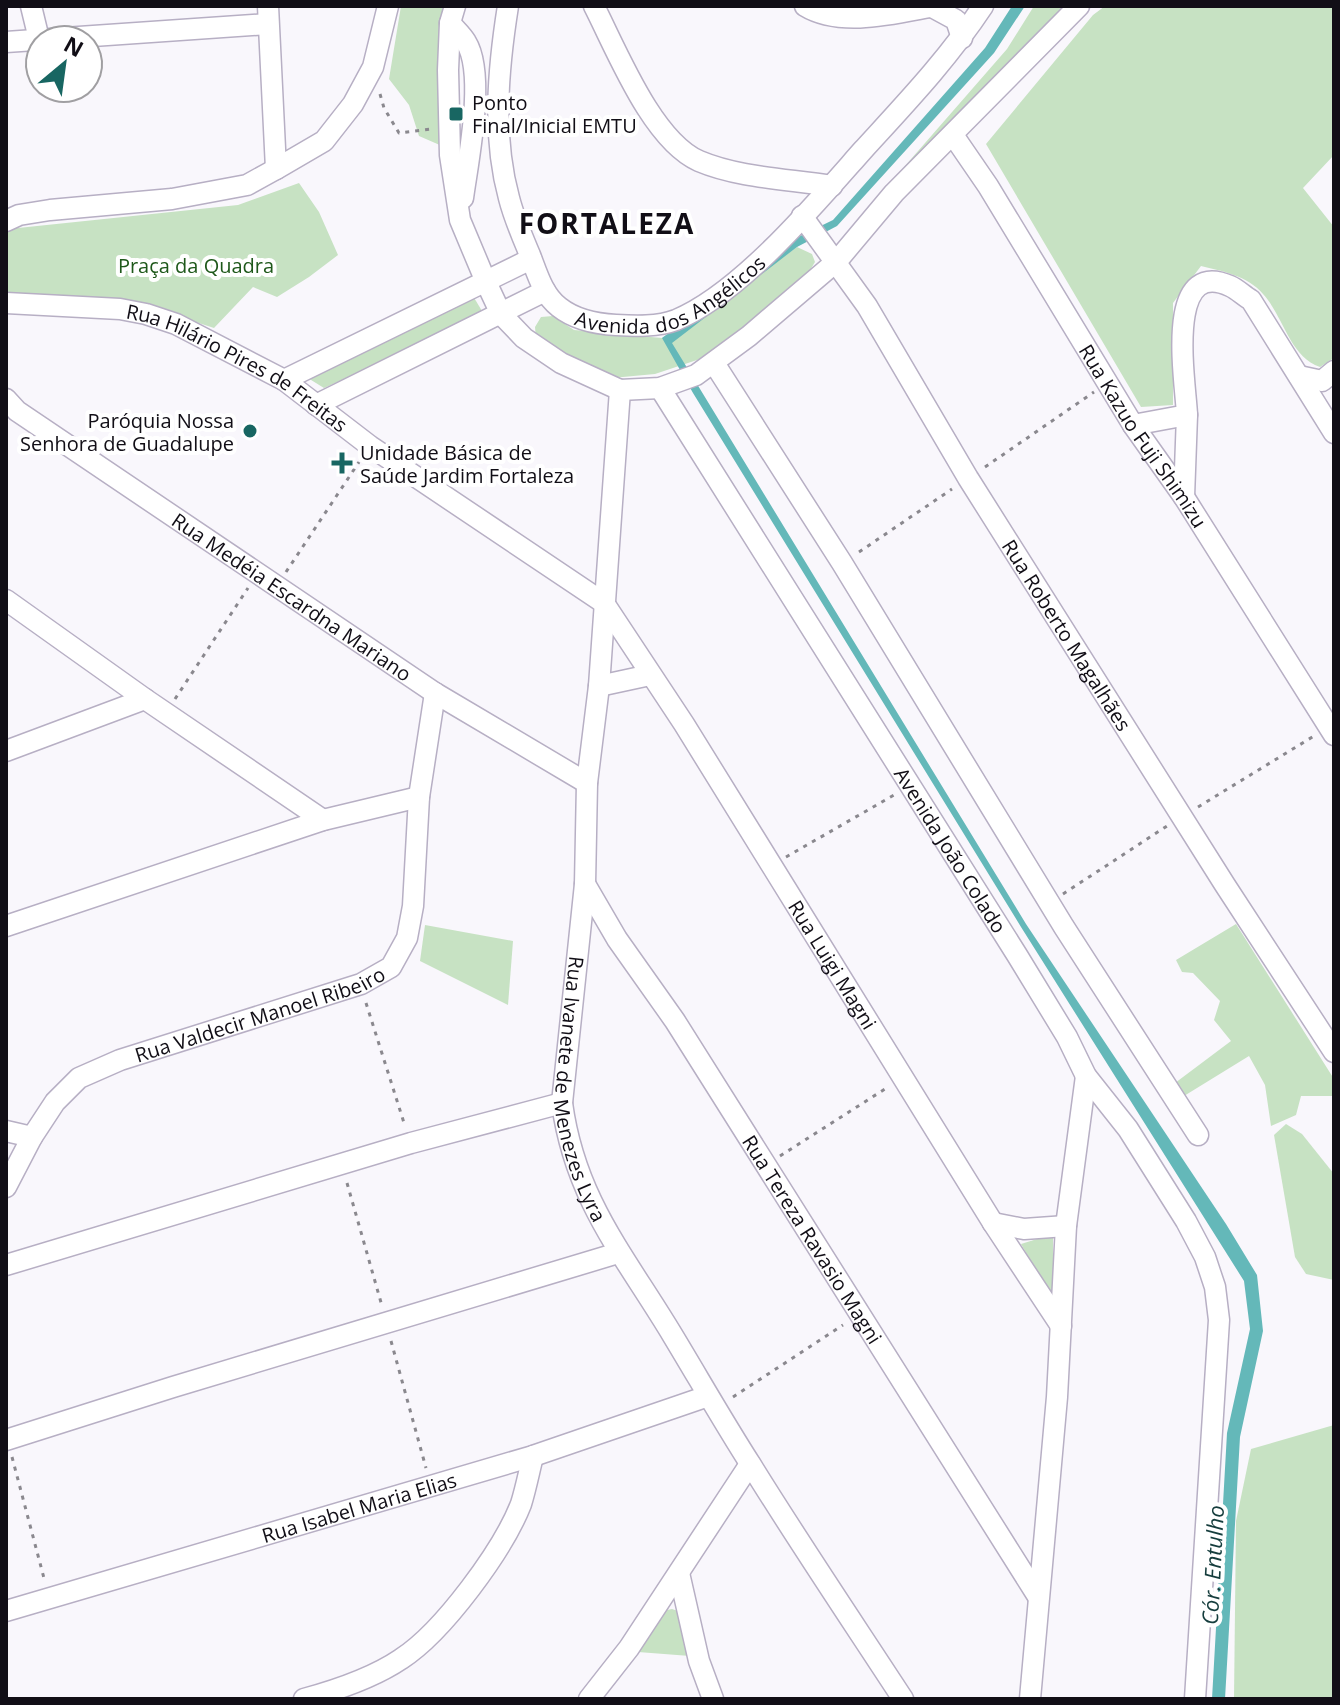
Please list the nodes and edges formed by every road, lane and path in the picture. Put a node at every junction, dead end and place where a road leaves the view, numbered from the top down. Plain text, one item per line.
1 (388, 6) edge
2 (508, 6) edge
3 (594, 6) edge
4 (805, 6) edge
5 (934, 6) edge
6 (983, 6) edge
7 (1079, 6) edge
8 (452, 14) edge
9 (268, 15) edge
10 (104, 32) edge
11 (962, 38) junction
12 (373, 67) junction
13 (448, 127) junction
14 (953, 135) junction
15 (276, 169) junction
16 (832, 186) junction
17 (802, 216) junction
18 (460, 220) junction
19 (6, 221) edge
20 (531, 259) junction
21 (837, 261) junction
22 (486, 282) junction
23 (545, 291) junction
24 (6, 303) edge
25 (501, 314) junction
26 (714, 363) junction
27 (1334, 371) edge
28 (1299, 376) junction
29 (284, 380) junction
30 (1108, 383) junction
31 (660, 388) junction
32 (620, 390) junction
33 (6, 399) edge
34 (316, 405) junction
35 (1187, 415) junction
36 (1133, 425) junction
37 (1334, 433) edge
38 (370, 446) junction
39 (968, 478) junction
40 (1184, 497) junction
41 (842, 563) junction
42 (258, 573) junction
43 (277, 586) junction
44 (6, 600) edge
45 (604, 603) junction
46 (650, 675) junction
47 (599, 686) junction
48 (435, 693) junction
49 (145, 699) junction
50 (167, 713) junction
51 (1332, 730) edge
52 (6, 751) edge
53 (587, 783) junction
54 (912, 785) junction
55 (419, 797) junction
56 (1182, 817) junction
57 (323, 820) junction
58 (773, 865) junction
59 (585, 884) junction
60 (1050, 903) junction
61 (6, 926) edge
62 (361, 984) junction
63 (1334, 1052) edge
64 (904, 1076) junction
65 (1086, 1076) junction
66 (562, 1103) junction
67 (6, 1131) edge
68 (1198, 1135) dead end
69 (32, 1137) junction
70 (411, 1143) junction
71 (765, 1166) junction
72 (6, 1187) edge
73 (993, 1223) junction
74 (1066, 1226) junction
75 (618, 1253) junction
76 (6, 1265) edge
77 (861, 1313) junction
78 (1061, 1326) junction
79 (712, 1402) junction
80 (7, 1440) edge
81 (533, 1456) junction
82 (750, 1464) junction
83 (679, 1573) junction
84 (1037, 1595) junction
85 (49, 1598) junction
86 (6, 1611) edge
87 (310, 1698) edge
88 (589, 1699) edge
89 (713, 1699) edge
90 (903, 1699) edge
91 (1030, 1699) edge
92 (1195, 1699) edge

1 - 12 street
2 - 20 street, Avenida dos Angélicos
3 - 16 street
4 - 5 street
5 - 11 street
6 - 11 street, Avenida dos Angélicos
7 - 14 street
8 - 13 street
8 - 18 street
9 - 10 street
9 - 15 street
11 - 16 street, Avenida dos Angélicos
12 - 13 path
12 - 15 street
13 - 18 street
14 - 21 street
14 - 30 street, Rua Kazuo Fuji Shimizu
15 - 19 street
16 - 17 street, Avenida dos Angélicos
17 - 21 street, Rua Roberto Magalhães
17 - 23 street, Avenida dos Angélicos
18 - 22 street
20 - 22 street
20 - 23 street, Avenida dos Angélicos
21 - 26 street
21 - 39 street, Rua Roberto Magalhães
22 - 25 street
22 - 29 street
23 - 25 street
24 - 29 street, Rua Hilário Pires de Freitas
25 - 32 street
25 - 34 street
26 - 31 street
26 - 41 street
27 - 28 street
28 - 35 street
28 - 37 street
29 - 34 street, Rua Hilário Pires de Freitas
30 - 36 street, Rua Kazuo Fuji Shimizu
30 - 39 path
31 - 32 street
31 - 54 street, Avenida João Colado
32 - 45 street, Rua Ivanete de Menezes Lyra
33 - 42 street, Rua Medéia Escardna Mariano
34 - 38 street, Rua Hilário Pires de Freitas
35 - 36 street
35 - 40 street
36 - 40 street, Rua Kazuo Fuji Shimizu
38 - 43 path
38 - 45 street, Rua Hilário Pires de Freitas
39 - 41 path
39 - 56 street, Rua Roberto Magalhães
40 - 51 street, Rua Kazuo Fuji Shimizu
41 - 60 street
42 - 43 street, Rua Medéia Escardna Mariano
42 - 50 path
43 - 48 street, Rua Medéia Escardna Mariano
44 - 49 street
45 - 46 street, Rua Luigi Magni
45 - 47 street, Rua Ivanete de Menezes Lyra
46 - 47 street
46 - 58 street, Rua Luigi Magni
47 - 53 street, Rua Ivanete de Menezes Lyra
48 - 53 street, Rua Medéia Escardna Mariano
48 - 55 street, Rua Valdecir Manoel Ribeiro
49 - 50 street
49 - 52 street
50 - 57 street
51 - 56 path
53 - 59 street, Rua Ivanete de Menezes Lyra
54 - 58 path
54 - 65 street, Avenida João Colado
55 - 57 street
55 - 62 street, Rua Valdecir Manoel Ribeiro
56 - 60 path
56 - 63 street, Rua Roberto Magalhães
57 - 61 street
58 - 64 street, Rua Luigi Magni
59 - 66 street, Rua Ivanete de Menezes Lyra
59 - 71 street, Rua Tereza Ravasio Magni
60 - 68 street
62 - 69 street, Rua Valdecir Manoel Ribeiro
62 - 70 path
64 - 71 path
64 - 73 street, Rua Luigi Magni
65 - 74 street
65 - 92 street, Avenida João Colado
66 - 70 street
66 - 75 street, Rua Ivanete de Menezes Lyra
67 - 69 street
69 - 72 street, Rua Valdecir Manoel Ribeiro
70 - 76 street
71 - 77 street, Rua Tereza Ravasio Magni
73 - 74 street
73 - 78 street, Rua Luigi Magni
74 - 78 street
75 - 79 street, Rua Ivanete de Menezes Lyra
75 - 80 street
77 - 79 path
77 - 84 street, Rua Tereza Ravasio Magni
78 - 84 street
79 - 81 street, Rua Isabel Maria Elias
79 - 82 street, Rua Ivanete de Menezes Lyra
80 - 85 path
81 - 85 street, Rua Isabel Maria Elias
81 - 87 street
82 - 83 street
82 - 90 street, Rua Ivanete de Menezes Lyra
83 - 88 street
83 - 89 street
84 - 91 street
85 - 86 street, Rua Isabel Maria Elias

